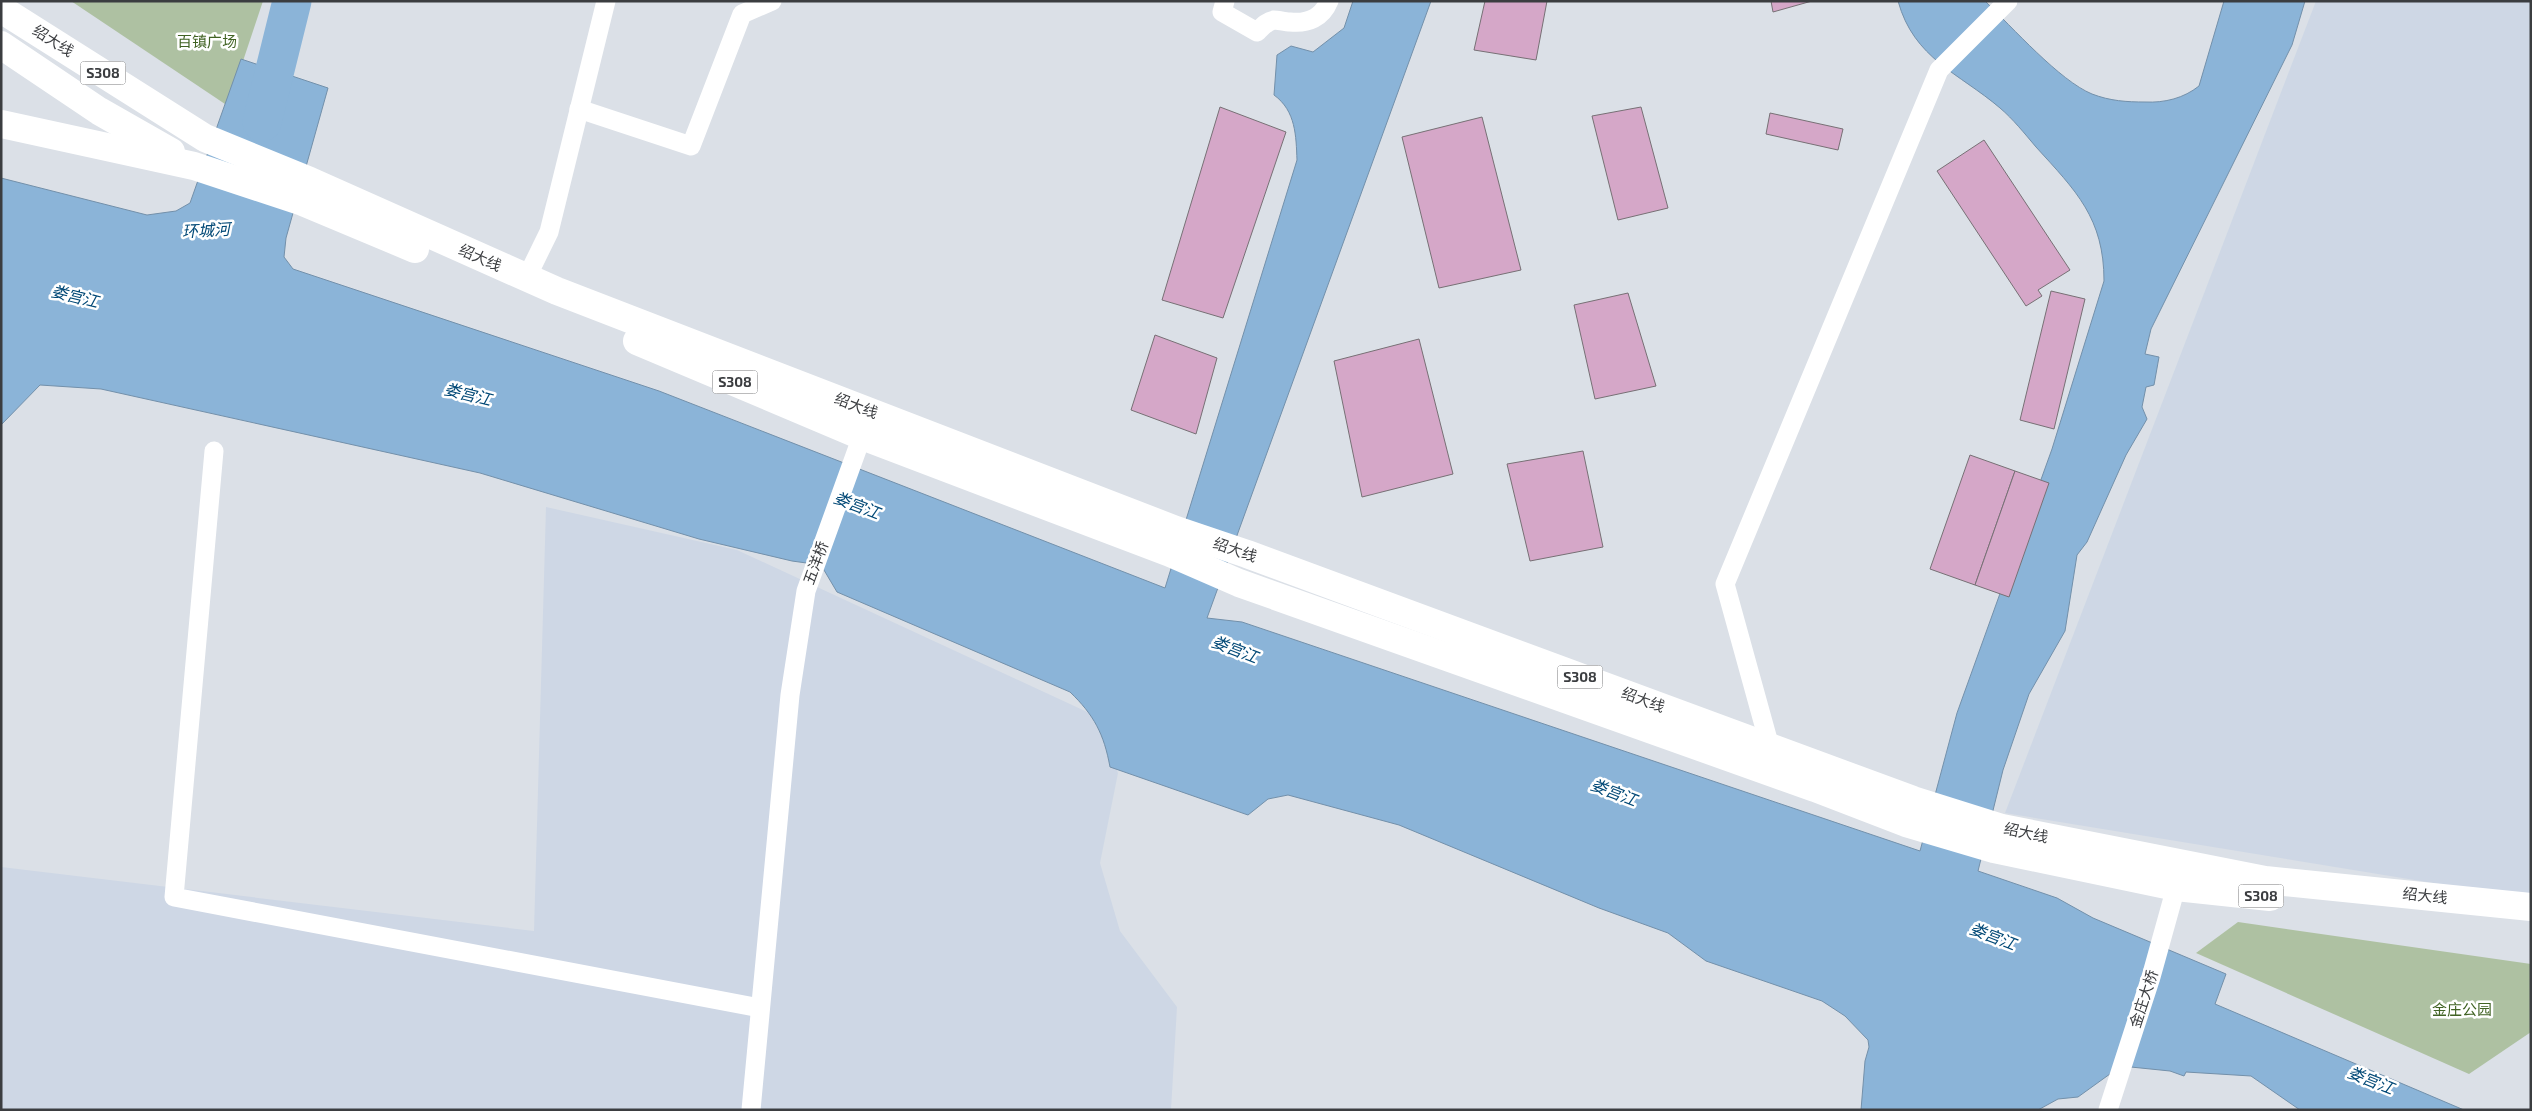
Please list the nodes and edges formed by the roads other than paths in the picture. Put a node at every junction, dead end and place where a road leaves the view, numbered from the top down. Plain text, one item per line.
1 (606, 1) edge
2 (772, 1) edge
3 (1225, 1) edge
4 (1329, 1) edge
5 (2008, 1) edge
6 (1, 8) edge
7 (745, 8) edge
8 (1, 45) edge
9 (579, 109) junction
10 (1, 124) edge
11 (194, 166) junction
12 (306, 192) junction
13 (526, 278) junction
14 (862, 436) junction
15 (214, 451) dead end
16 (1173, 542) junction
17 (1770, 747) junction
18 (1909, 812) junction
19 (1998, 838) junction
20 (2176, 887) junction
21 (2531, 907) edge
22 (2531, 925) edge
23 (760, 1008) junction
24 (751, 1110) edge
25 (2108, 1110) edge

1 - 9 street
2 - 7 street
3 - 4 street
5 - 17 street
6 - 12 main road, 绍大线 / S308
7 - 9 street
8 - 11 main road
9 - 13 street
10 - 11 main road, S308
11 - 12 main road, 绍大线 / S308
12 - 13 main road, 绍大线 / S308
12 - 14 main road, 绍大线 / S308
13 - 16 main road, 绍大线 / S308
14 - 16 main road, 绍大线 / S308
14 - 23 street, 五洋桥
15 - 23 street
16 - 17 main road, 绍大线 / S308
16 - 18 main road, 绍大线 / S308
17 - 18 main road, 绍大线 / S308
18 - 19 main road, 绍大线 / S308
19 - 20 main road, 绍大线 / S308
19 - 21 main road, 绍大线 / S308
20 - 22 main road, 绍大线 / S308
20 - 25 street, 金庄大桥
23 - 24 street, 五洋桥

